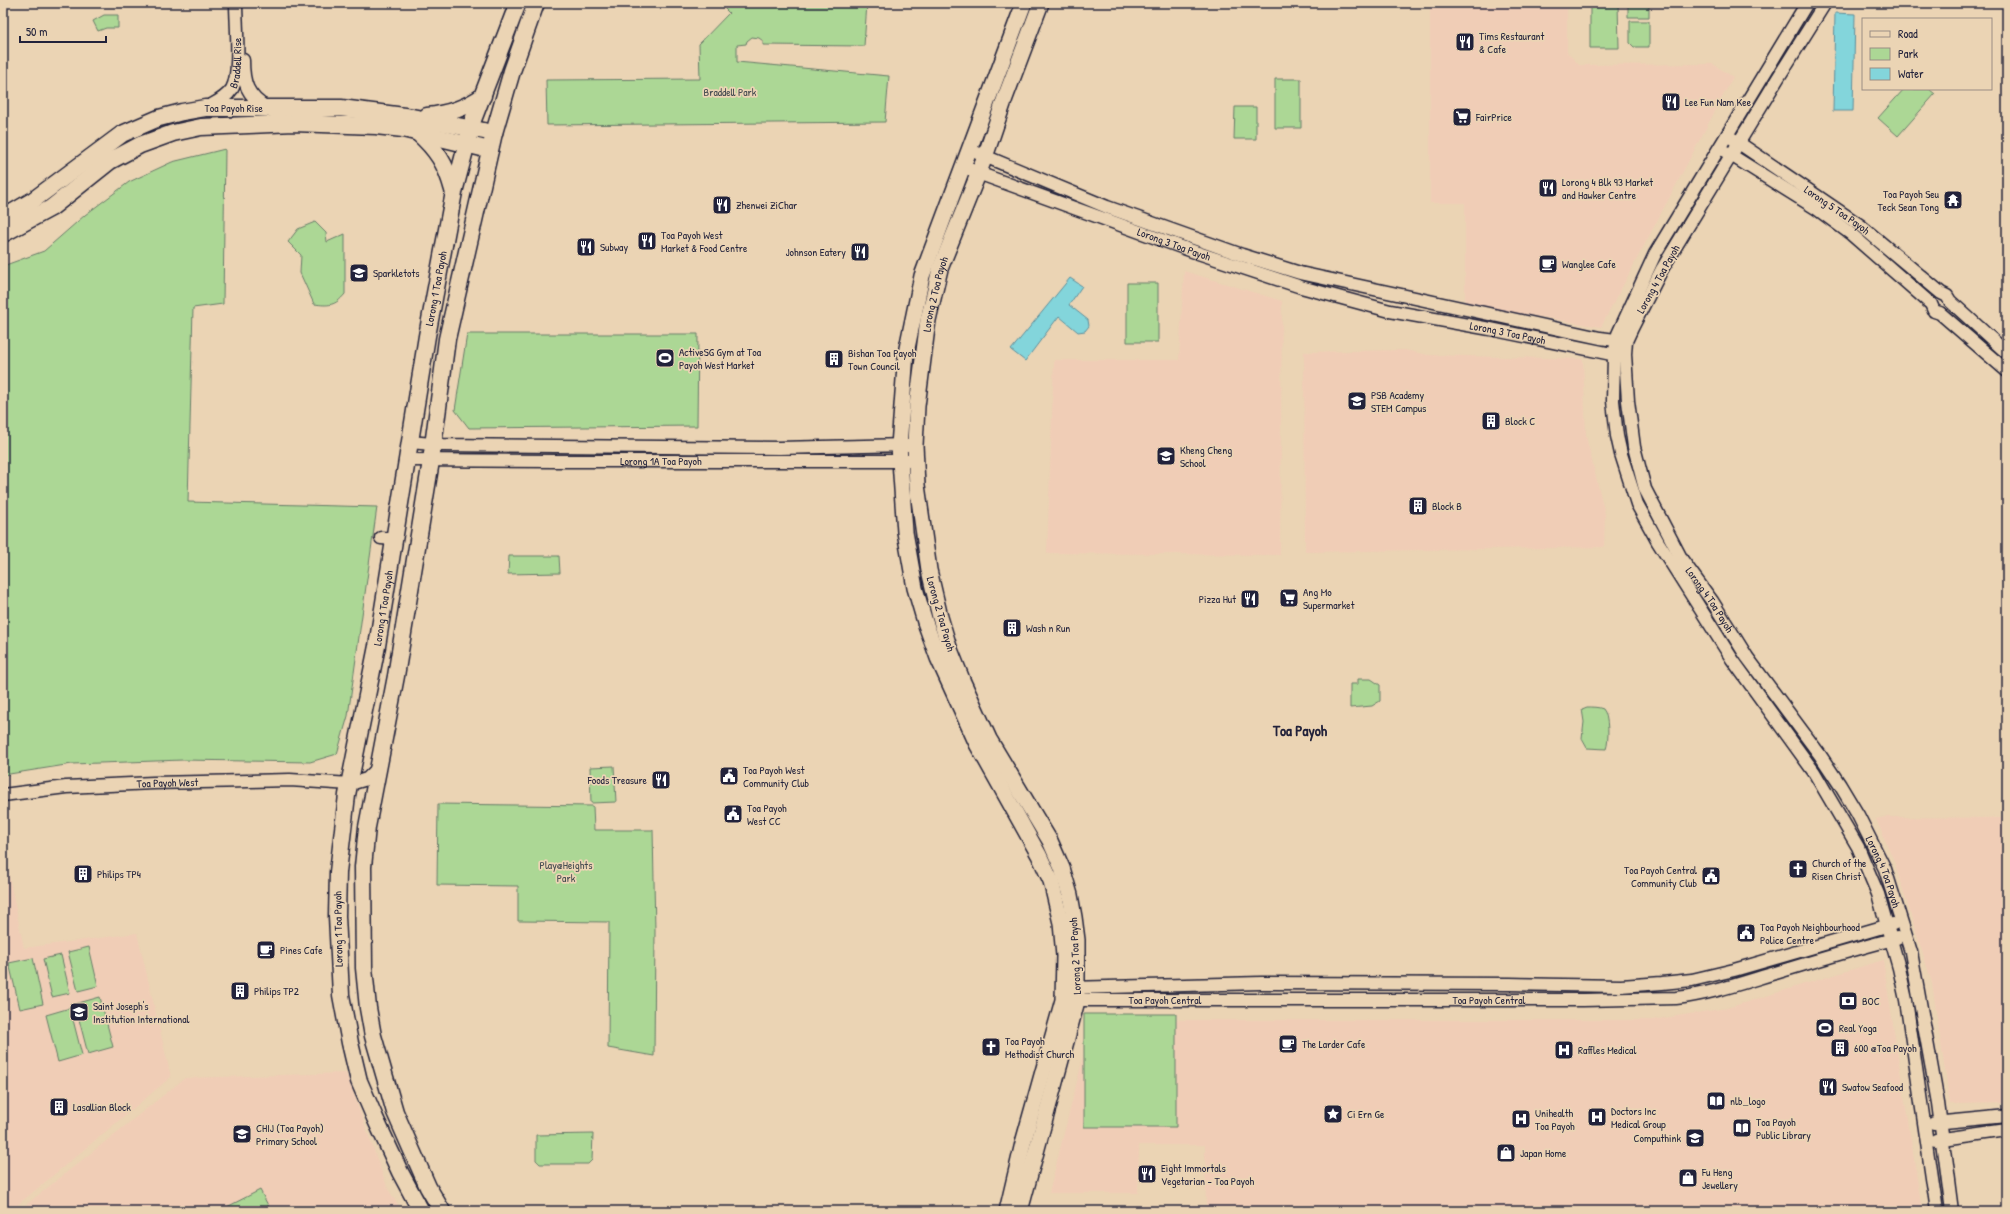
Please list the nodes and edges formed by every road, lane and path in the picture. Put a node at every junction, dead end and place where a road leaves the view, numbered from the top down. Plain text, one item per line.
1 (236, 3) edge
2 (244, 3) edge
3 (518, 3) edge
4 (536, 3) edge
5 (1024, 3) edge
6 (1041, 3) edge
7 (1807, 3) edge
8 (1825, 3) edge
9 (483, 96) junction
10 (205, 108) junction
11 (267, 108) junction
12 (412, 117) junction
13 (471, 128) junction
14 (417, 132) junction
15 (494, 134) junction
16 (1727, 136) junction
17 (466, 143) junction
18 (1740, 143) junction
19 (1719, 148) junction
20 (490, 150) junction
21 (970, 150) junction
22 (1732, 156) junction
23 (985, 157) junction
24 (963, 166) junction
25 (978, 173) junction
26 (454, 192) junction
27 (3, 218) edge
28 (3, 234) edge
29 (1941, 293) junction
30 (1395, 294) junction
31 (1950, 301) junction
32 (1931, 304) junction
33 (1390, 311) junction
34 (1940, 313) junction
35 (1621, 341) junction
36 (2007, 353) edge
37 (1620, 356) junction
38 (2007, 371) edge
39 (410, 442) junction
40 (433, 444) junction
41 (915, 445) junction
42 (786, 447) junction
43 (899, 453) junction
44 (407, 460) junction
45 (431, 461) junction
46 (786, 461) junction
47 (916, 461) junction
48 (353, 767) junction
49 (378, 768) junction
50 (333, 782) junction
51 (350, 784) junction
52 (3, 795) edge
53 (342, 826) junction
54 (367, 827) junction
55 (1902, 922) junction
56 (1886, 926) junction
57 (1906, 936) junction
58 (1891, 940) junction
59 (1070, 994) junction
60 (2007, 1116) edge
61 (1940, 1122) junction
62 (1925, 1124) junction
63 (2007, 1130) edge
64 (1943, 1139) junction
65 (1927, 1141) junction
66 (421, 1211) edge
67 (442, 1211) edge
68 (1006, 1211) edge
69 (1020, 1211) edge
70 (1937, 1211) edge
71 (1952, 1211) edge

1 - 10 street, Braddell Rise
2 - 11 street, Braddell Rise
3 - 9 main road, Lorong 1 Toa Payoh
4 - 15 main road, Lorong 1 Toa Payoh
5 - 21 street, Lorong 2 Toa Payoh
6 - 23 street, Lorong 2 Toa Payoh
7 - 16 street, Lorong 4 Toa Payoh
8 - 18 street, Lorong 4 Toa Payoh
9 - 12 main road
9 - 13 main road, Lorong 1 Toa Payoh
10 - 11 main road, Toa Payoh Rise
10 - 27 main road, Toa Payoh Rise
11 - 12 main road, Toa Payoh Rise
12 - 13 main road, Toa Payoh Rise
13 - 15 main road, Toa Payoh Rise
13 - 17 main road, Lorong 1 Toa Payoh
14 - 17 main road, Toa Payoh Rise
14 - 26 main road
14 - 28 main road, Toa Payoh Rise
15 - 20 main road, Lorong 1 Toa Payoh
16 - 18 street, Lorong 5 Toa Payoh
16 - 19 street, Lorong 4 Toa Payoh
17 - 20 main road, Toa Payoh Rise
17 - 26 main road, Lorong 1 Toa Payoh
18 - 22 street, Lorong 4 Toa Payoh
18 - 29 street, Lorong 5 Toa Payoh
19 - 22 street, Lorong 5 Toa Payoh
19 - 35 street, Lorong 4 Toa Payoh
20 - 40 main road, Lorong 1 Toa Payoh
21 - 23 street, Lorong 3 Toa Payoh
21 - 24 street, Lorong 2 Toa Payoh
22 - 32 street, Lorong 5 Toa Payoh
22 - 35 street, Lorong 4 Toa Payoh
23 - 25 street, Lorong 2 Toa Payoh
23 - 30 street, Lorong 3 Toa Payoh
24 - 25 street, Lorong 3 Toa Payoh
24 - 43 street, Lorong 2 Toa Payoh
25 - 33 street, Lorong 3 Toa Payoh
25 - 41 street, Lorong 2 Toa Payoh
26 - 39 main road, Lorong 1 Toa Payoh
29 - 31 street, Lorong 5 Toa Payoh
29 - 32 street
30 - 33 street
30 - 35 street, Lorong 3 Toa Payoh
31 - 34 street
31 - 36 street, Lorong 5 Toa Payoh
32 - 34 street, Lorong 5 Toa Payoh
33 - 37 street, Lorong 3 Toa Payoh
34 - 38 street, Lorong 5 Toa Payoh
35 - 37 street, Lorong 4 Toa Payoh
37 - 55 street, Lorong 4 Toa Payoh
37 - 56 street, Lorong 4 Toa Payoh
39 - 40 street, Lorong 1A Toa Payoh
39 - 44 main road, Lorong 1 Toa Payoh
40 - 42 street, Lorong 1A Toa Payoh
40 - 45 main road, Lorong 1 Toa Payoh
41 - 43 street, Lorong 1A Toa Payoh
41 - 47 street, Lorong 2 Toa Payoh
42 - 43 street, Lorong 1A Toa Payoh
42 - 46 street
43 - 46 street, Lorong 1A Toa Payoh
43 - 47 street, Lorong 1A Toa Payoh
43 - 59 street, Lorong 2 Toa Payoh
44 - 45 street, Lorong 1A Toa Payoh
44 - 48 main road, Lorong 1 Toa Payoh
45 - 46 street, Lorong 1A Toa Payoh
45 - 49 main road, Lorong 1 Toa Payoh
47 - 59 street, Lorong 2 Toa Payoh
48 - 50 street
48 - 51 main road, Lorong 1 Toa Payoh
49 - 51 street, Toa Payoh West
49 - 54 main road, Lorong 1 Toa Payoh
50 - 51 street, Toa Payoh West
50 - 52 street, Toa Payoh West
51 - 53 main road, Lorong 1 Toa Payoh
53 - 54 main road
53 - 66 main road, Lorong 1 Toa Payoh
54 - 67 main road, Lorong 1 Toa Payoh
55 - 56 street, Toa Payoh Central
55 - 57 street, Lorong 4 Toa Payoh
56 - 58 street, Lorong 4 Toa Payoh
56 - 59 street, Toa Payoh Central
57 - 58 street, Toa Payoh Central
57 - 61 street, Lorong 4 Toa Payoh
58 - 59 street, Toa Payoh Central
58 - 62 street, Lorong 4 Toa Payoh
59 - 68 street, Lorong 2 Toa Payoh
59 - 69 street, Lorong 2 Toa Payoh
60 - 61 street
61 - 62 street
61 - 64 street, Lorong 4 Toa Payoh
62 - 65 street, Lorong 4 Toa Payoh
63 - 64 street
64 - 65 street
64 - 71 street, Lorong 4 Toa Payoh
65 - 70 street, Lorong 4 Toa Payoh

